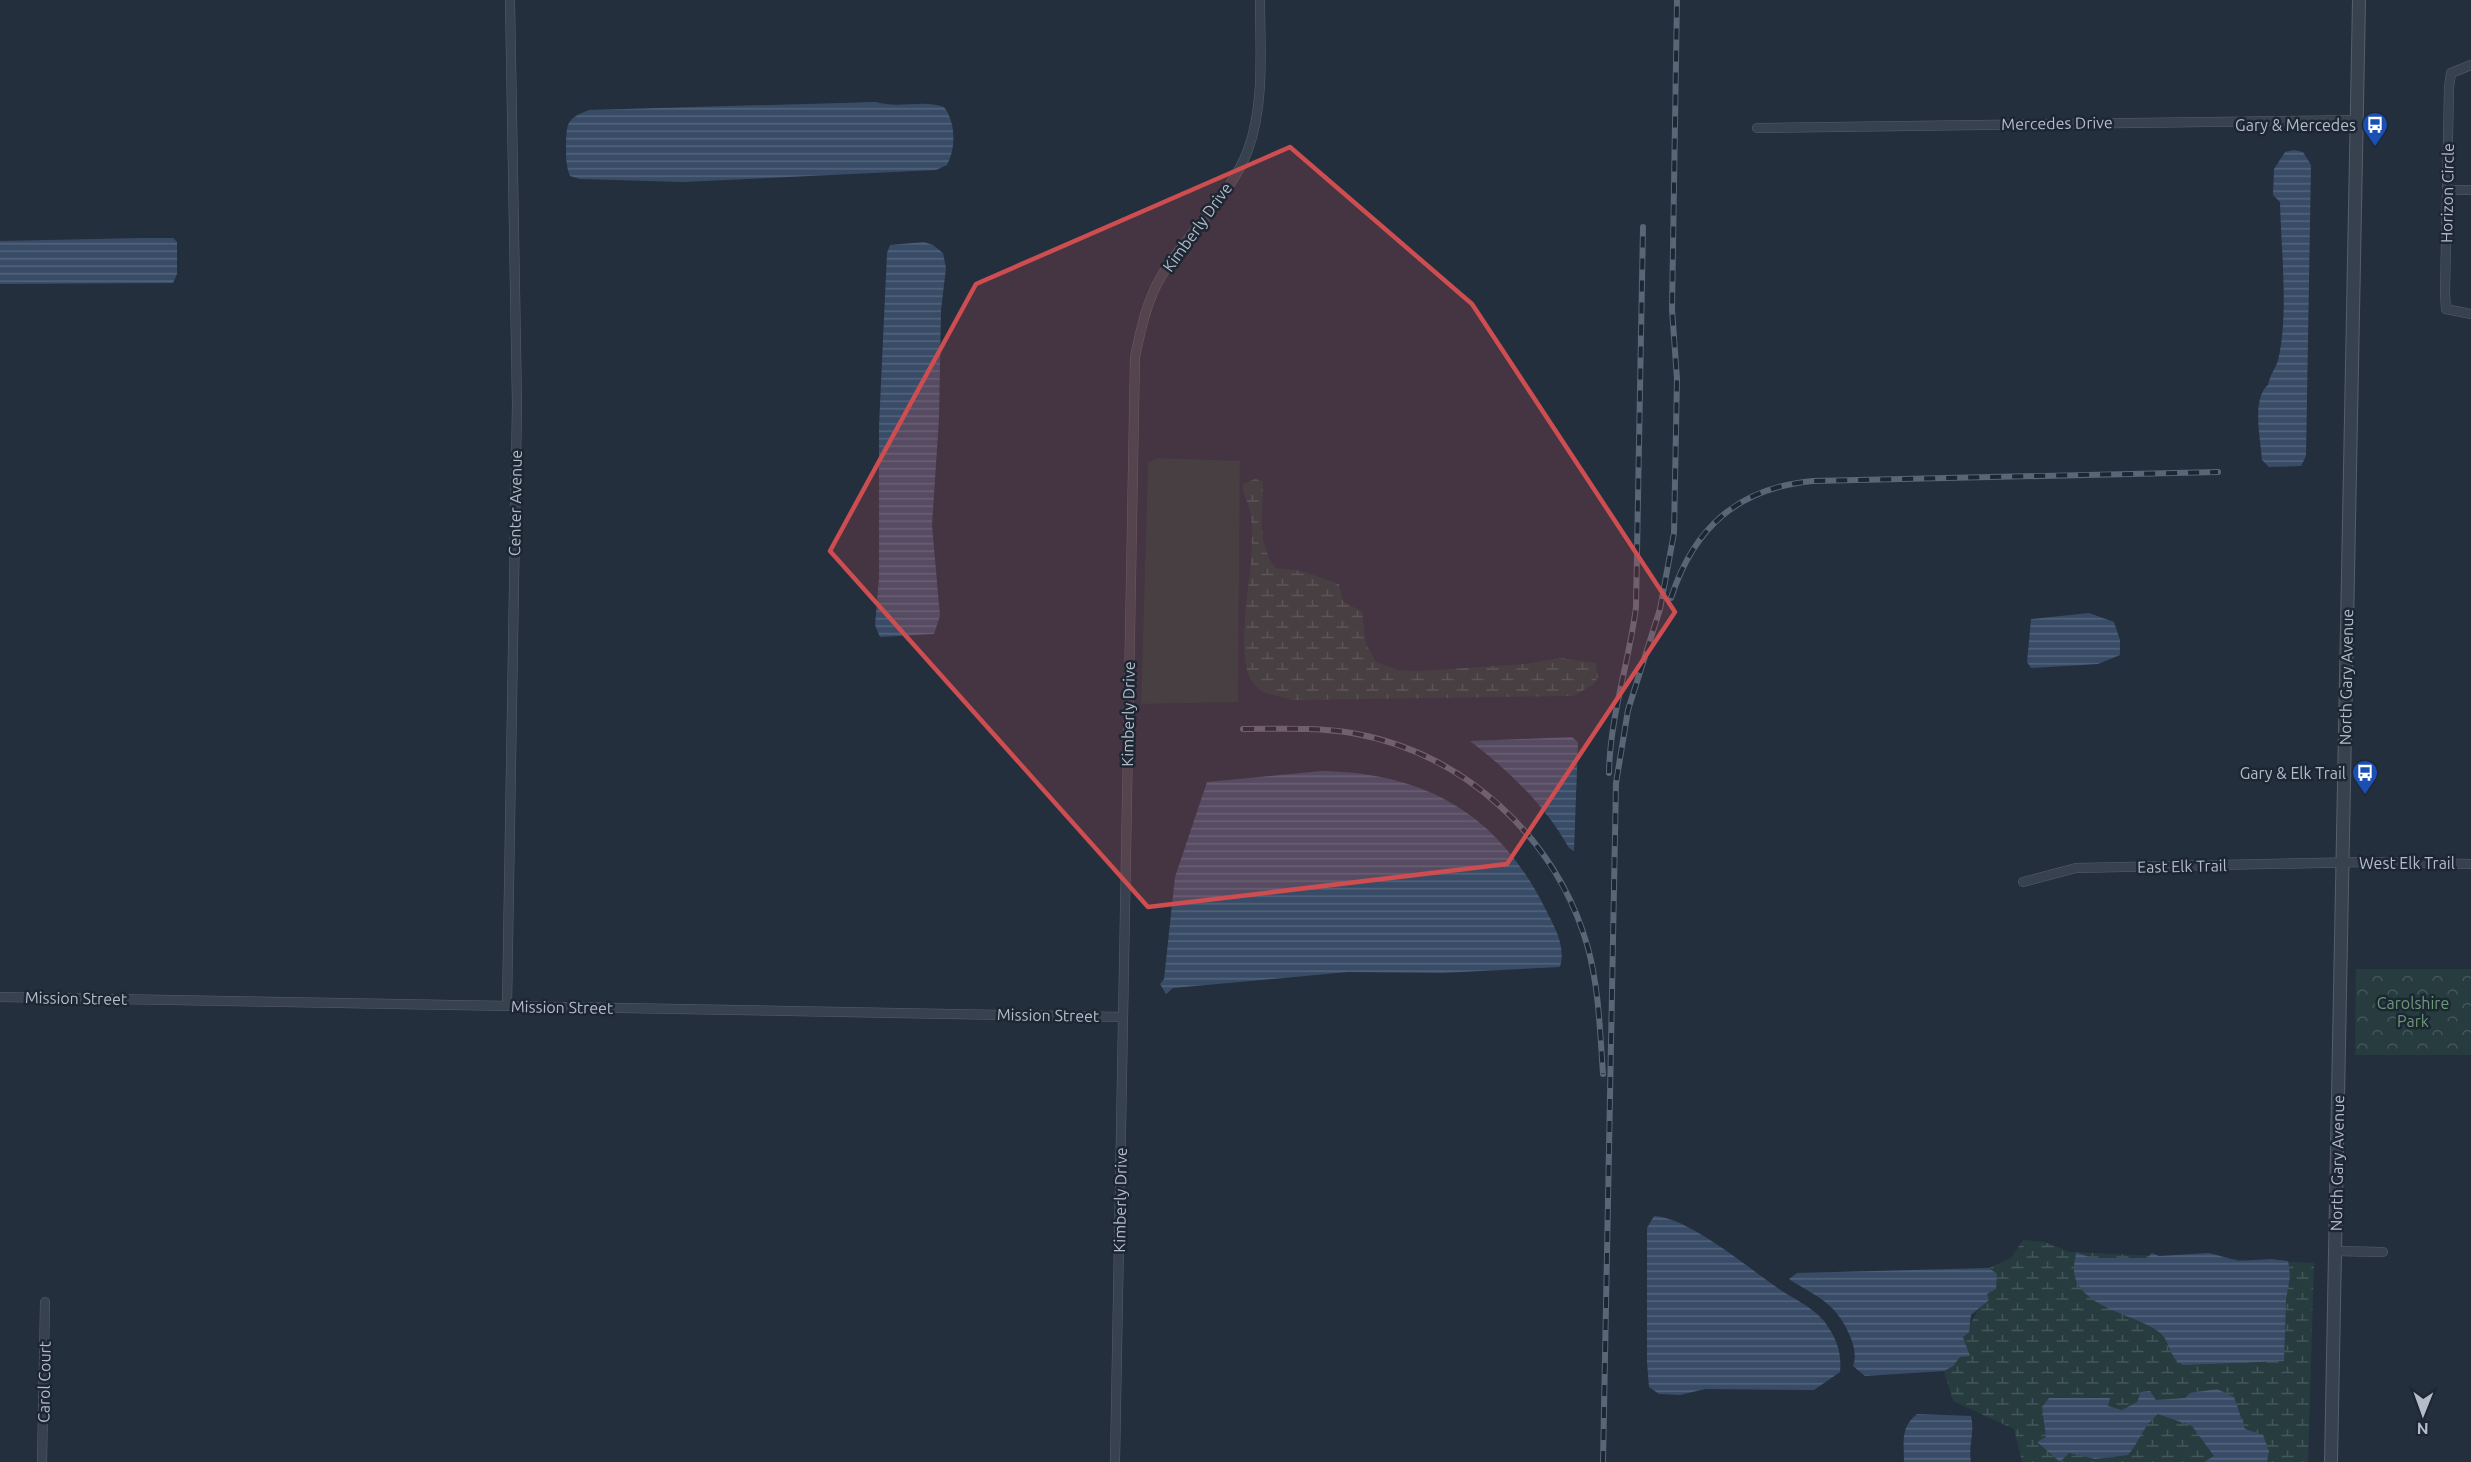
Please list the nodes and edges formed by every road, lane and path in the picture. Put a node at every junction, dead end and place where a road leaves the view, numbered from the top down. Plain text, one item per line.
1 (510, 0) edge
2 (1260, 0) edge
3 (2359, 0) edge
4 (2471, 65) edge
5 (2357, 120) junction
6 (1756, 128) dead end
7 (2448, 190) junction
8 (2471, 190) edge
9 (2471, 314) edge
10 (2342, 863) junction
11 (2471, 864) edge
12 (2023, 882) dead end
13 (0, 997) edge
14 (507, 1006) junction
15 (1123, 1017) junction
16 (2335, 1251) junction
17 (2383, 1252) dead end
18 (45, 1302) dead end
19 (42, 1462) edge
20 (1115, 1462) edge
21 (2331, 1462) edge

1 - 14 street, Center Avenue
2 - 15 street, Kimberly Drive
3 - 5 street, North Gary Avenue
4 - 7 street, Horizon Circle
5 - 6 street, Mercedes Drive
5 - 10 street, North Gary Avenue
7 - 8 street
7 - 9 street, Horizon Circle
10 - 11 street, West Elk Trail
10 - 12 street, East Elk Trail
10 - 16 street, North Gary Avenue
13 - 14 street, Mission Street
14 - 15 street, Mission Street
15 - 20 street, Kimberly Drive
16 - 17 street
16 - 21 street, North Gary Avenue
18 - 19 street, Carol Court

